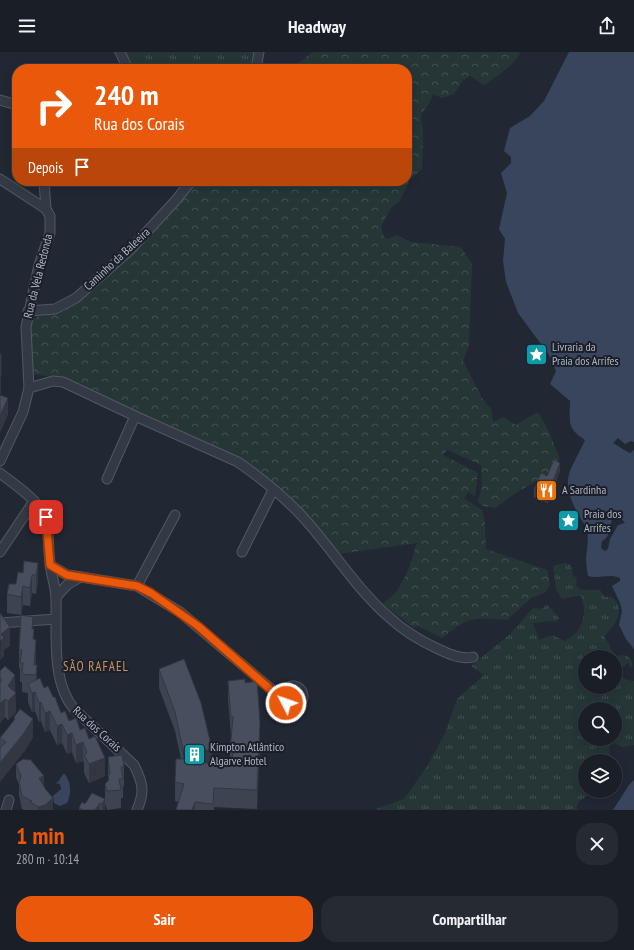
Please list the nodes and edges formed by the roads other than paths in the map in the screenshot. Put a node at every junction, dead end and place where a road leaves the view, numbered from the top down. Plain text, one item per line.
1 (120, 52) edge
2 (259, 52) edge
3 (126, 64) edge
4 (257, 64) edge
5 (0, 100) edge
6 (12, 104) edge
7 (0, 179) edge
8 (44, 186) edge
9 (187, 186) edge
10 (46, 209) junction
11 (28, 312) junction
12 (29, 388) junction
13 (135, 416) junction
14 (0, 461) edge
15 (0, 473) edge
16 (107, 479) dead end
17 (274, 490) junction
18 (34, 501) junction
19 (175, 515) dead end
20 (0, 552) edge
21 (242, 552) dead end
22 (50, 565) junction
23 (81, 577) junction
24 (137, 586) junction
25 (56, 597) junction
26 (56, 619) junction
27 (0, 623) edge
28 (473, 658) dead end
29 (284, 700) dead end
30 (9, 800) dead end
31 (6, 810) edge
32 (137, 810) edge

1 - 3 street
2 - 4 street
5 - 6 street
7 - 10 street
8 - 10 street, Rua da Vela Redonda
9 - 11 street, Caminho da Baleeira
10 - 11 street, Rua da Vela Redonda
11 - 12 street, Rua da Vela Redonda
12 - 13 street
12 - 14 street, Rua da Vela Redonda
13 - 16 street
13 - 17 street
15 - 18 street, Rua dos Corais
17 - 21 street
17 - 28 street
18 - 20 street
18 - 22 street, Rua dos Corais
19 - 24 street
22 - 23 street
22 - 25 street, Rua dos Corais
23 - 24 street
23 - 25 street
24 - 29 street
25 - 26 street, Rua dos Corais
26 - 27 street
26 - 32 street, Rua dos Corais
30 - 31 street

